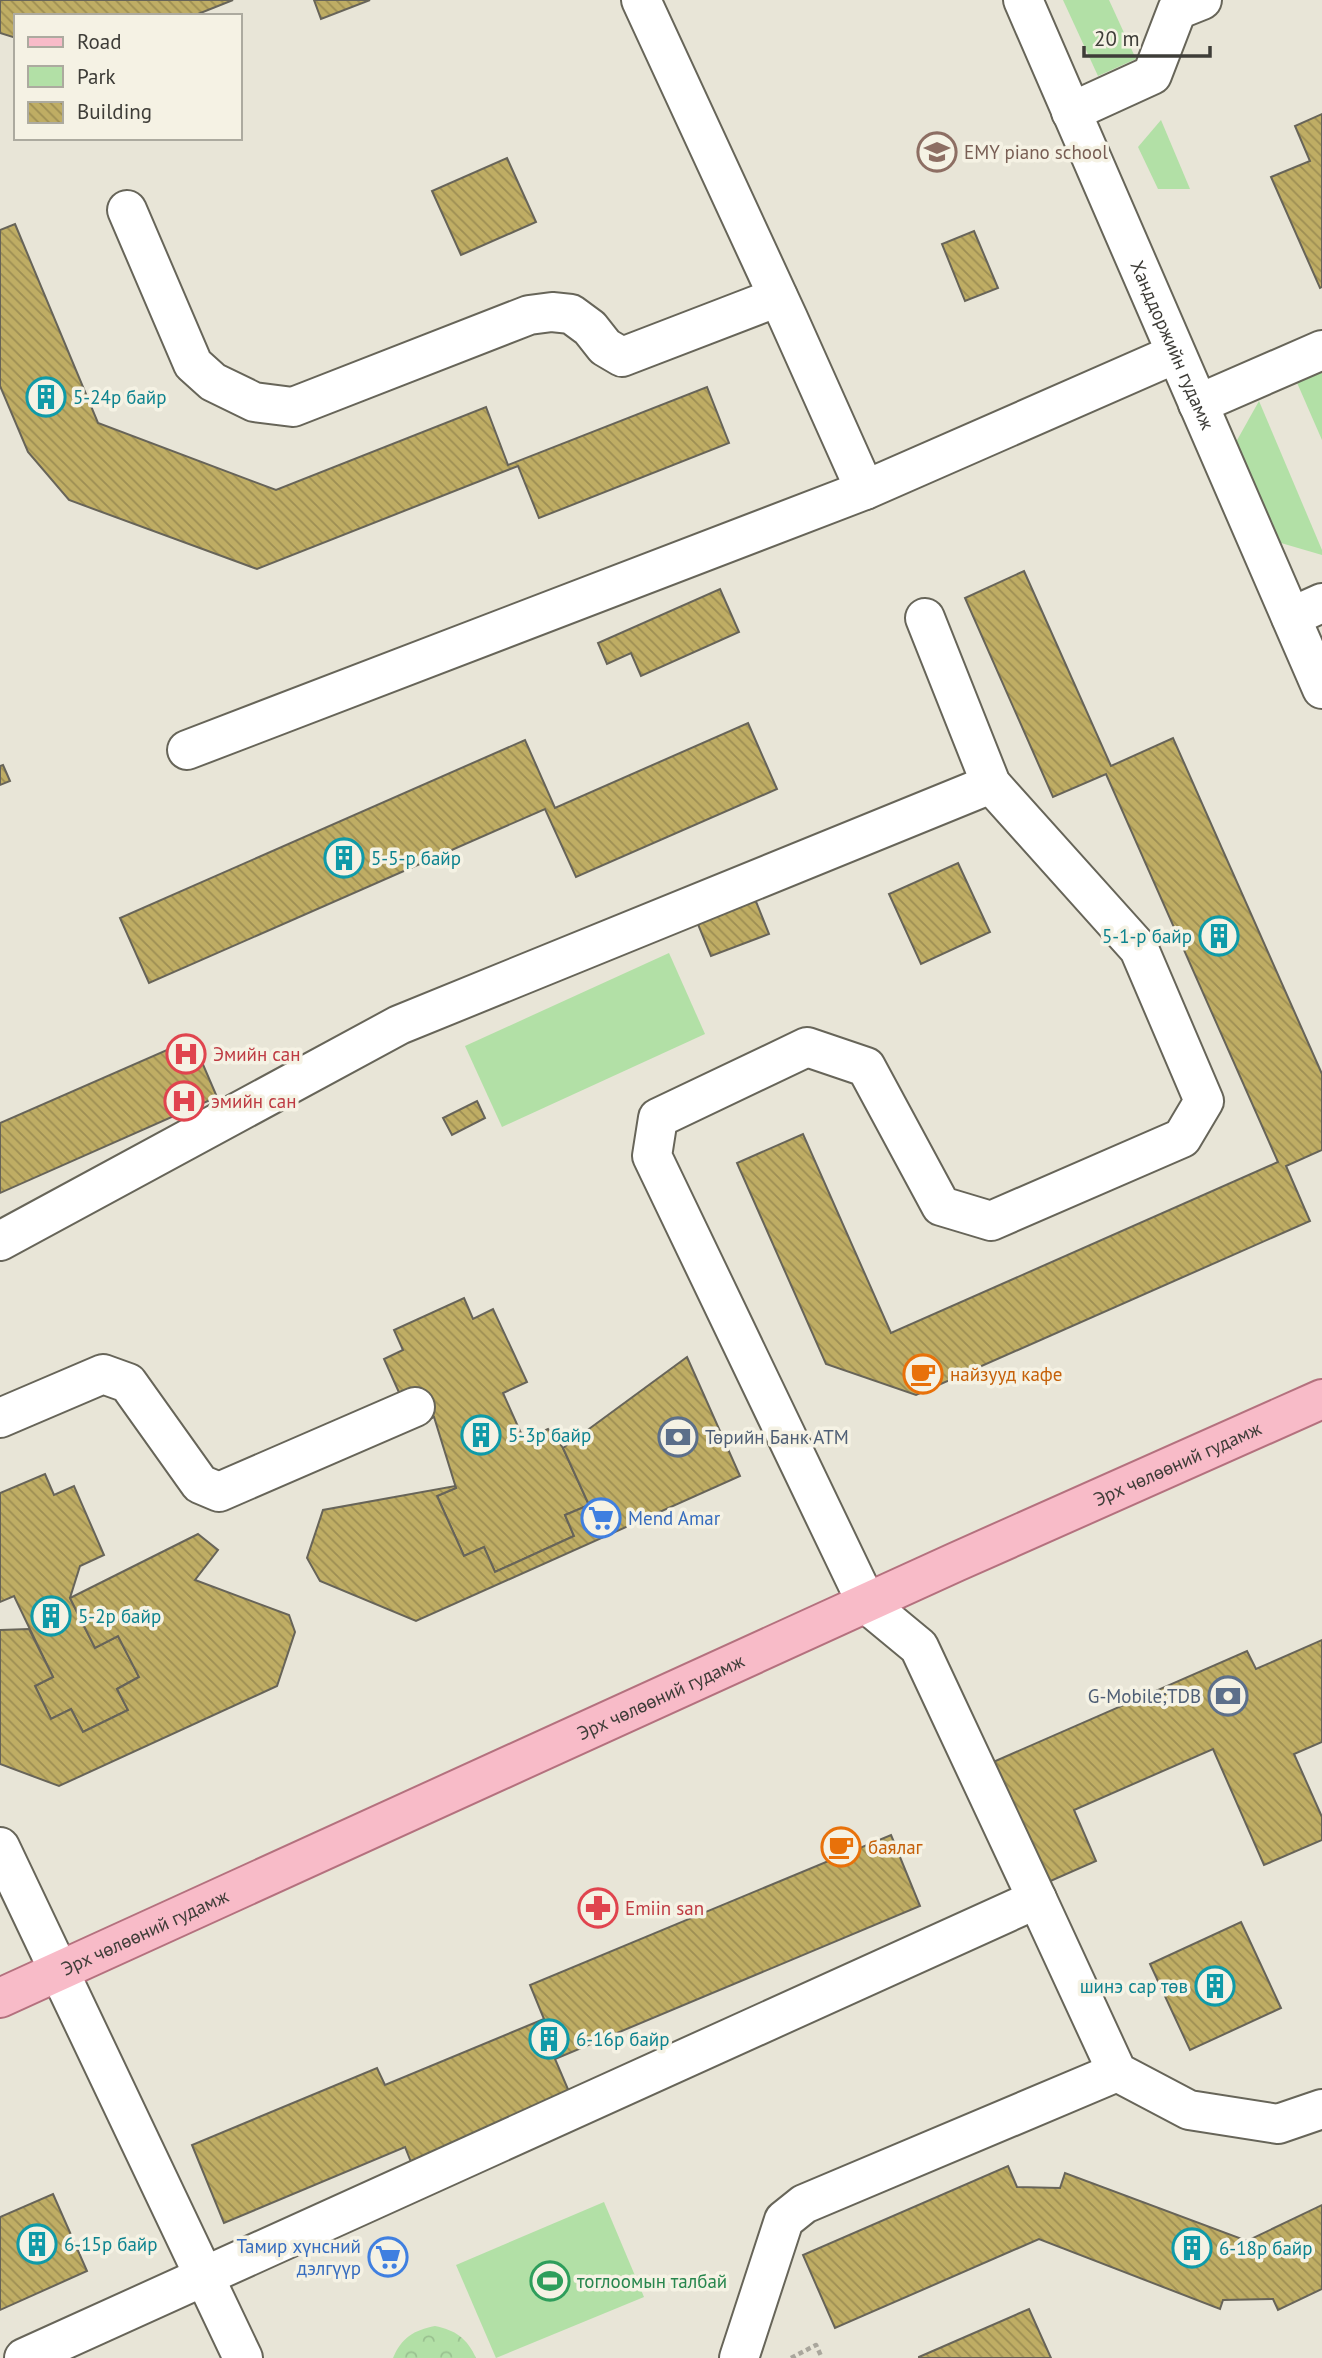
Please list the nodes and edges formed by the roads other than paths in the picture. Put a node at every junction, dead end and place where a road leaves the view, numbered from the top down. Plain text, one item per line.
1 (641, 0) edge
2 (1023, 0) edge
3 (1202, 0) edge
4 (1071, 112) junction
5 (127, 210) dead end
6 (778, 297) junction
7 (1322, 350) edge
8 (1175, 354) junction
9 (1198, 404) junction
10 (865, 490) junction
11 (1306, 610) edge
12 (925, 618) dead end
13 (1322, 689) edge
14 (187, 750) dead end
15 (991, 784) junction
16 (0, 1241) edge
17 (1322, 1399) edge
18 (415, 1407) dead end
19 (0, 1418) edge
20 (867, 1604) junction
21 (0, 1847) edge
22 (1037, 1899) junction
23 (60, 1973) junction
24 (0, 1998) edge
25 (1117, 2072) junction
26 (1322, 2109) edge
27 (206, 2277) junction
28 (24, 2358) edge
29 (243, 2358) edge
30 (739, 2358) edge

1 - 6 street
2 - 4 street, Ханддоржийн гудамж
3 - 4 street
4 - 8 street, Ханддоржийн гудамж
5 - 6 street
6 - 10 street
7 - 9 street
8 - 9 street, Ханддоржийн гудамж
8 - 10 street
9 - 11 street, Ханддоржийн гудамж
10 - 14 street
11 - 13 street, Ханддоржийн гудамж
12 - 15 street
15 - 16 street
15 - 20 street
17 - 20 main road, Эрх чөлөөний гудамж
18 - 19 street
20 - 22 street
20 - 23 main road, Эрх чөлөөний гудамж
21 - 23 street
22 - 25 street
22 - 27 street
23 - 24 main road, Эрх чөлөөний гудамж
23 - 27 street
25 - 26 street
25 - 30 street
27 - 28 street
27 - 29 street

